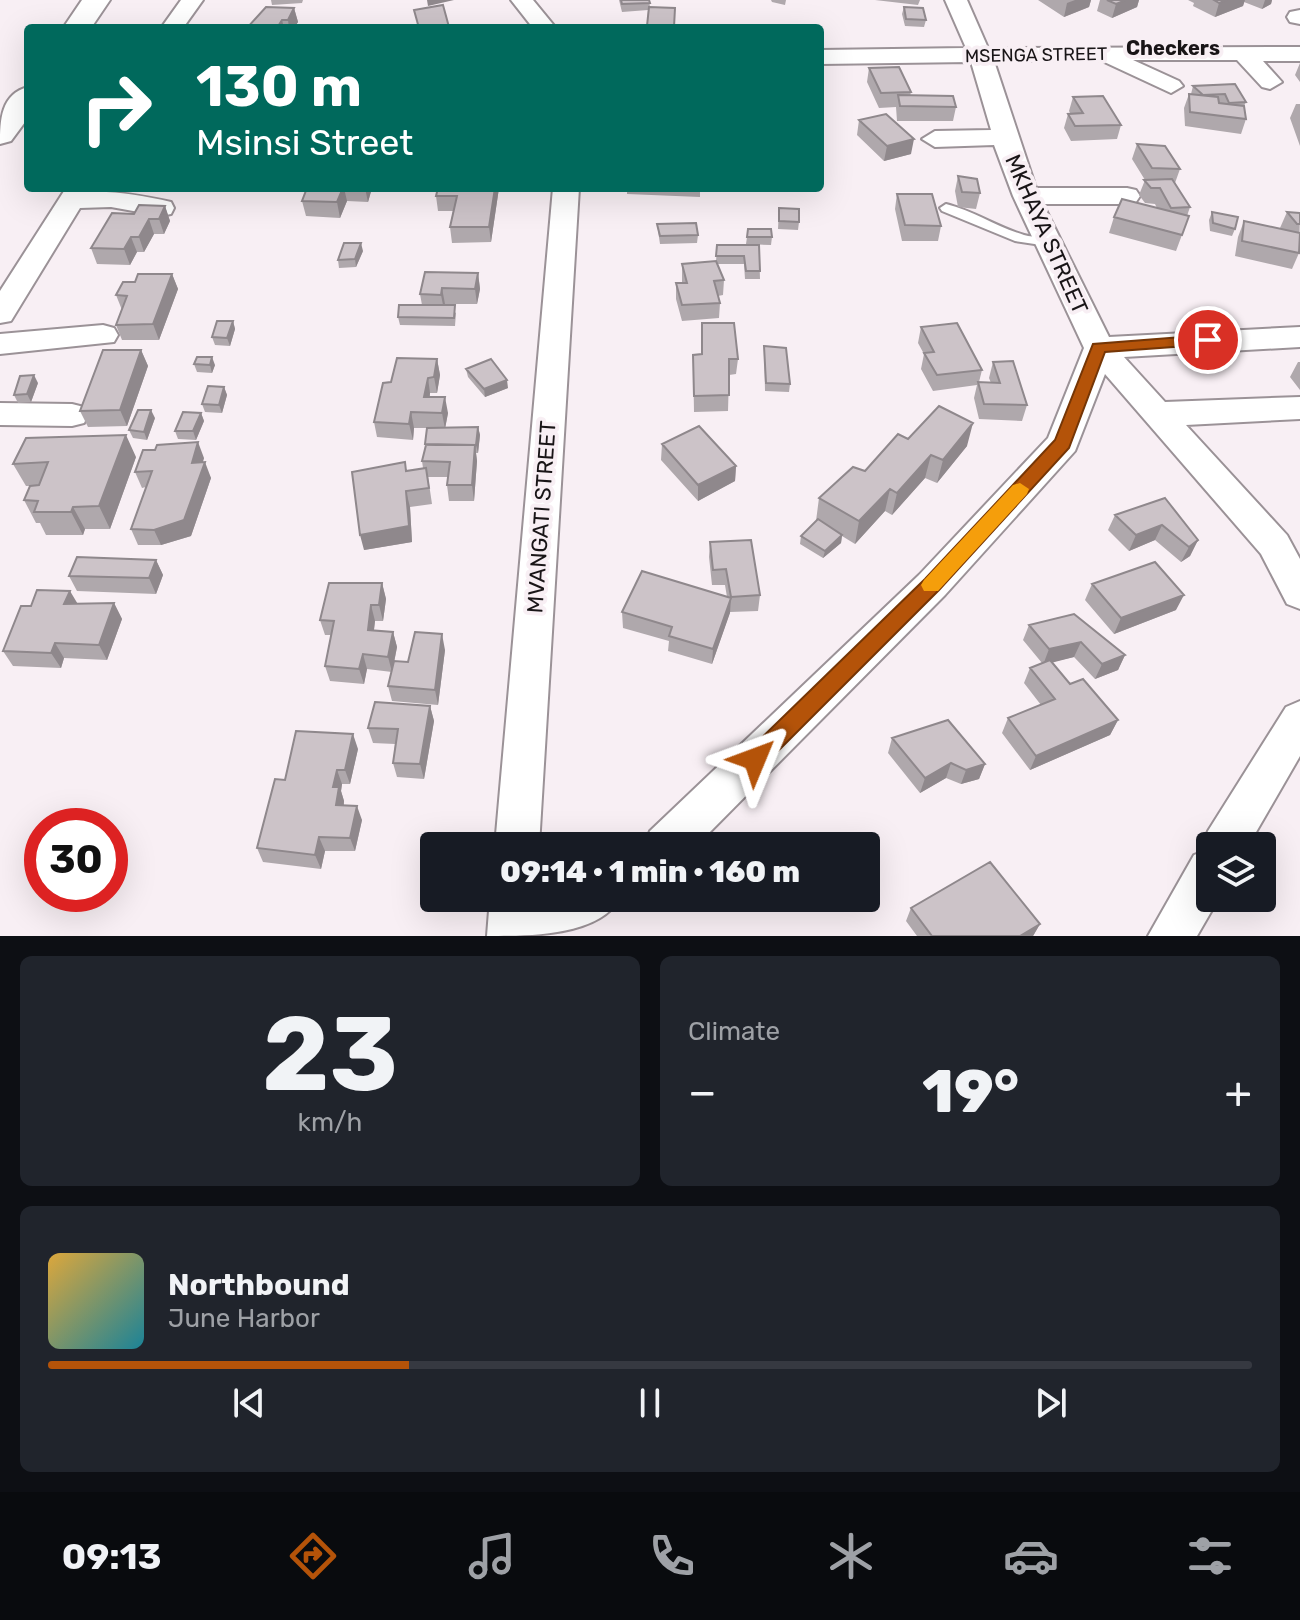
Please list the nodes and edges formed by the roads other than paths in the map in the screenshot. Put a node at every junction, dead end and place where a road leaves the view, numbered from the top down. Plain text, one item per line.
1 (96, 0) edge
2 (192, 0) edge
3 (522, 0) edge
4 (960, 9) edge
5 (935, 18) dead end
6 (80, 24) edge
7 (175, 24) edge
8 (542, 24) edge
9 (1242, 52) junction
10 (1098, 53) junction
11 (1300, 54) edge
12 (824, 57) edge
13 (981, 57) junction
14 (1270, 82) dead end
15 (1171, 86) dead end
16 (24, 101) edge
17 (968, 115) dead end
18 (1002, 127) junction
19 (0, 134) edge
20 (935, 139) dead end
21 (1108, 175) dead end
22 (1022, 186) junction
23 (78, 192) edge
24 (83, 192) edge
25 (566, 192) edge
26 (1127, 196) dead end
27 (161, 208) edge
28 (946, 208) dead end
29 (1048, 242) junction
30 (0, 314) edge
31 (103, 335) dead end
32 (1300, 337) edge
33 (0, 344) edge
34 (1099, 348) junction
35 (1300, 408) edge
36 (1156, 413) junction
37 (0, 414) edge
38 (72, 415) dead end
39 (1300, 594) edge
40 (1300, 719) edge
41 (518, 832) edge
42 (680, 832) edge
43 (1232, 832) edge
44 (1196, 894) edge
45 (512, 912) edge
46 (571, 912) edge
47 (510, 936) edge
48 (527, 936) edge
49 (1171, 936) edge

1 - 6 main road
2 - 7 street
3 - 8 street
4 - 5 street
4 - 13 street, MKHAYA STREET
9 - 10 street, MSENGA STREET
9 - 11 street, MSENGA STREET
9 - 14 street
10 - 13 street, MSENGA STREET
10 - 15 street
12 - 13 street, MSENGA STREET
13 - 18 street, MKHAYA STREET
16 - 19 main road
17 - 18 street
18 - 20 street
18 - 22 street, MKHAYA STREET
21 - 22 street
22 - 26 street
22 - 29 street, MKHAYA STREET
23 - 30 street
24 - 27 street
25 - 41 street, MVANGATI STREET
28 - 29 lane
29 - 34 street, MKHAYA STREET
31 - 33 street
32 - 34 street
34 - 36 street, MKHAYA STREET
34 - 42 street
35 - 36 street
36 - 39 street, MKHAYA STREET
37 - 38 street
40 - 43 street
44 - 49 street
45 - 47 street
46 - 48 street

